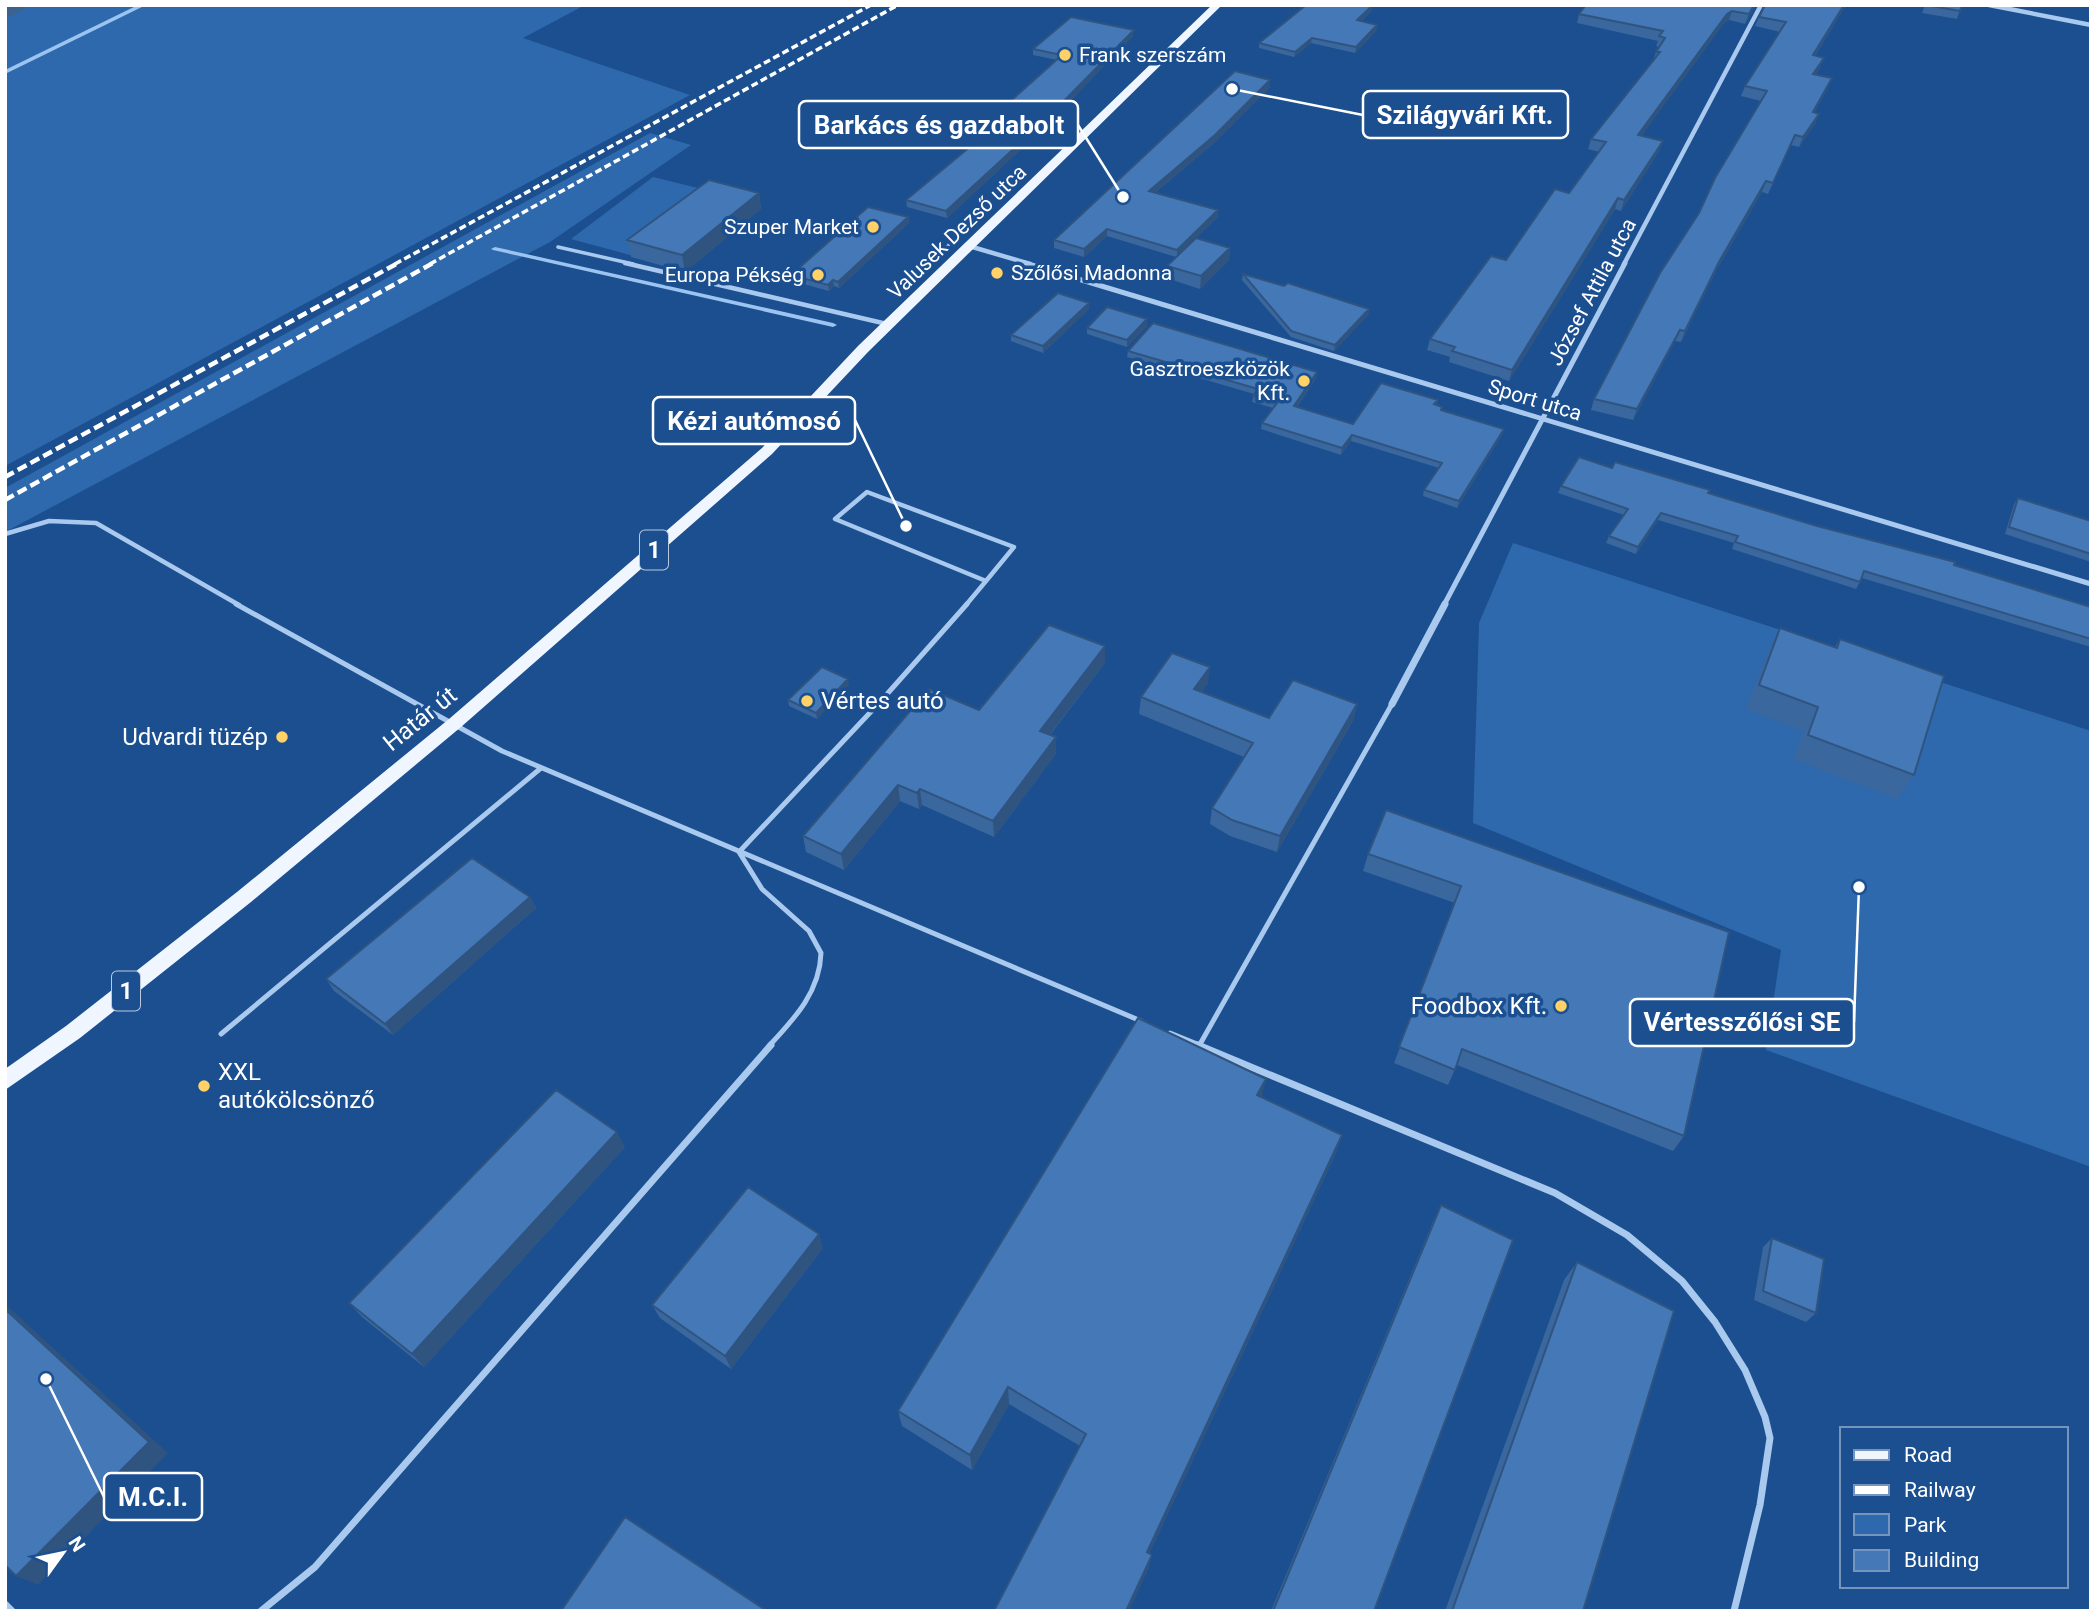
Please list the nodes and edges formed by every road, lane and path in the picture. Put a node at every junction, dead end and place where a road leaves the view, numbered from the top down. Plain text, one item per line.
1 (1218, 5) edge
2 (1761, 5) edge
3 (1989, 5) edge
4 (2091, 25) edge
5 (950, 230) dead end
6 (969, 246) junction
7 (558, 247) dead end
8 (944, 251) dead end
9 (890, 325) junction
10 (844, 369) joint
11 (1543, 419) junction
12 (5, 534) edge
13 (987, 581) junction
14 (2091, 584) edge
15 (1392, 704) joint
16 (455, 723) junction
17 (541, 768) junction
18 (739, 852) junction
19 (1148, 1024) edge
20 (1161, 1030) edge
21 (221, 1034) dead end
22 (1199, 1046) junction
23 (5, 1081) edge
24 (5, 1604) edge
25 (12, 1611) edge
26 (261, 1611) edge
27 (1734, 1611) edge

1 - 6 main road, Valusek Dezső utca / 1
2 - 11 street, József Attila utca
3 - 4 street
5 - 8 lane
6 - 9 main road, Valusek Dezső utca / 1
6 - 11 street, Sport utca
7 - 9 lane
9 - 10 main road, Valusek Dezső utca / 1
10 - 16 main road, Határ út / 1
11 - 14 street, Sport utca
11 - 15 street, József Attila utca
12 - 16 lane
13 - 13 lane
13 - 18 lane
15 - 22 lane
16 - 17 lane
16 - 23 main road, Határ út / 1
17 - 18 lane
17 - 21 lane
18 - 19 lane
18 - 26 lane
20 - 22 lane
22 - 27 lane
24 - 25 lane

